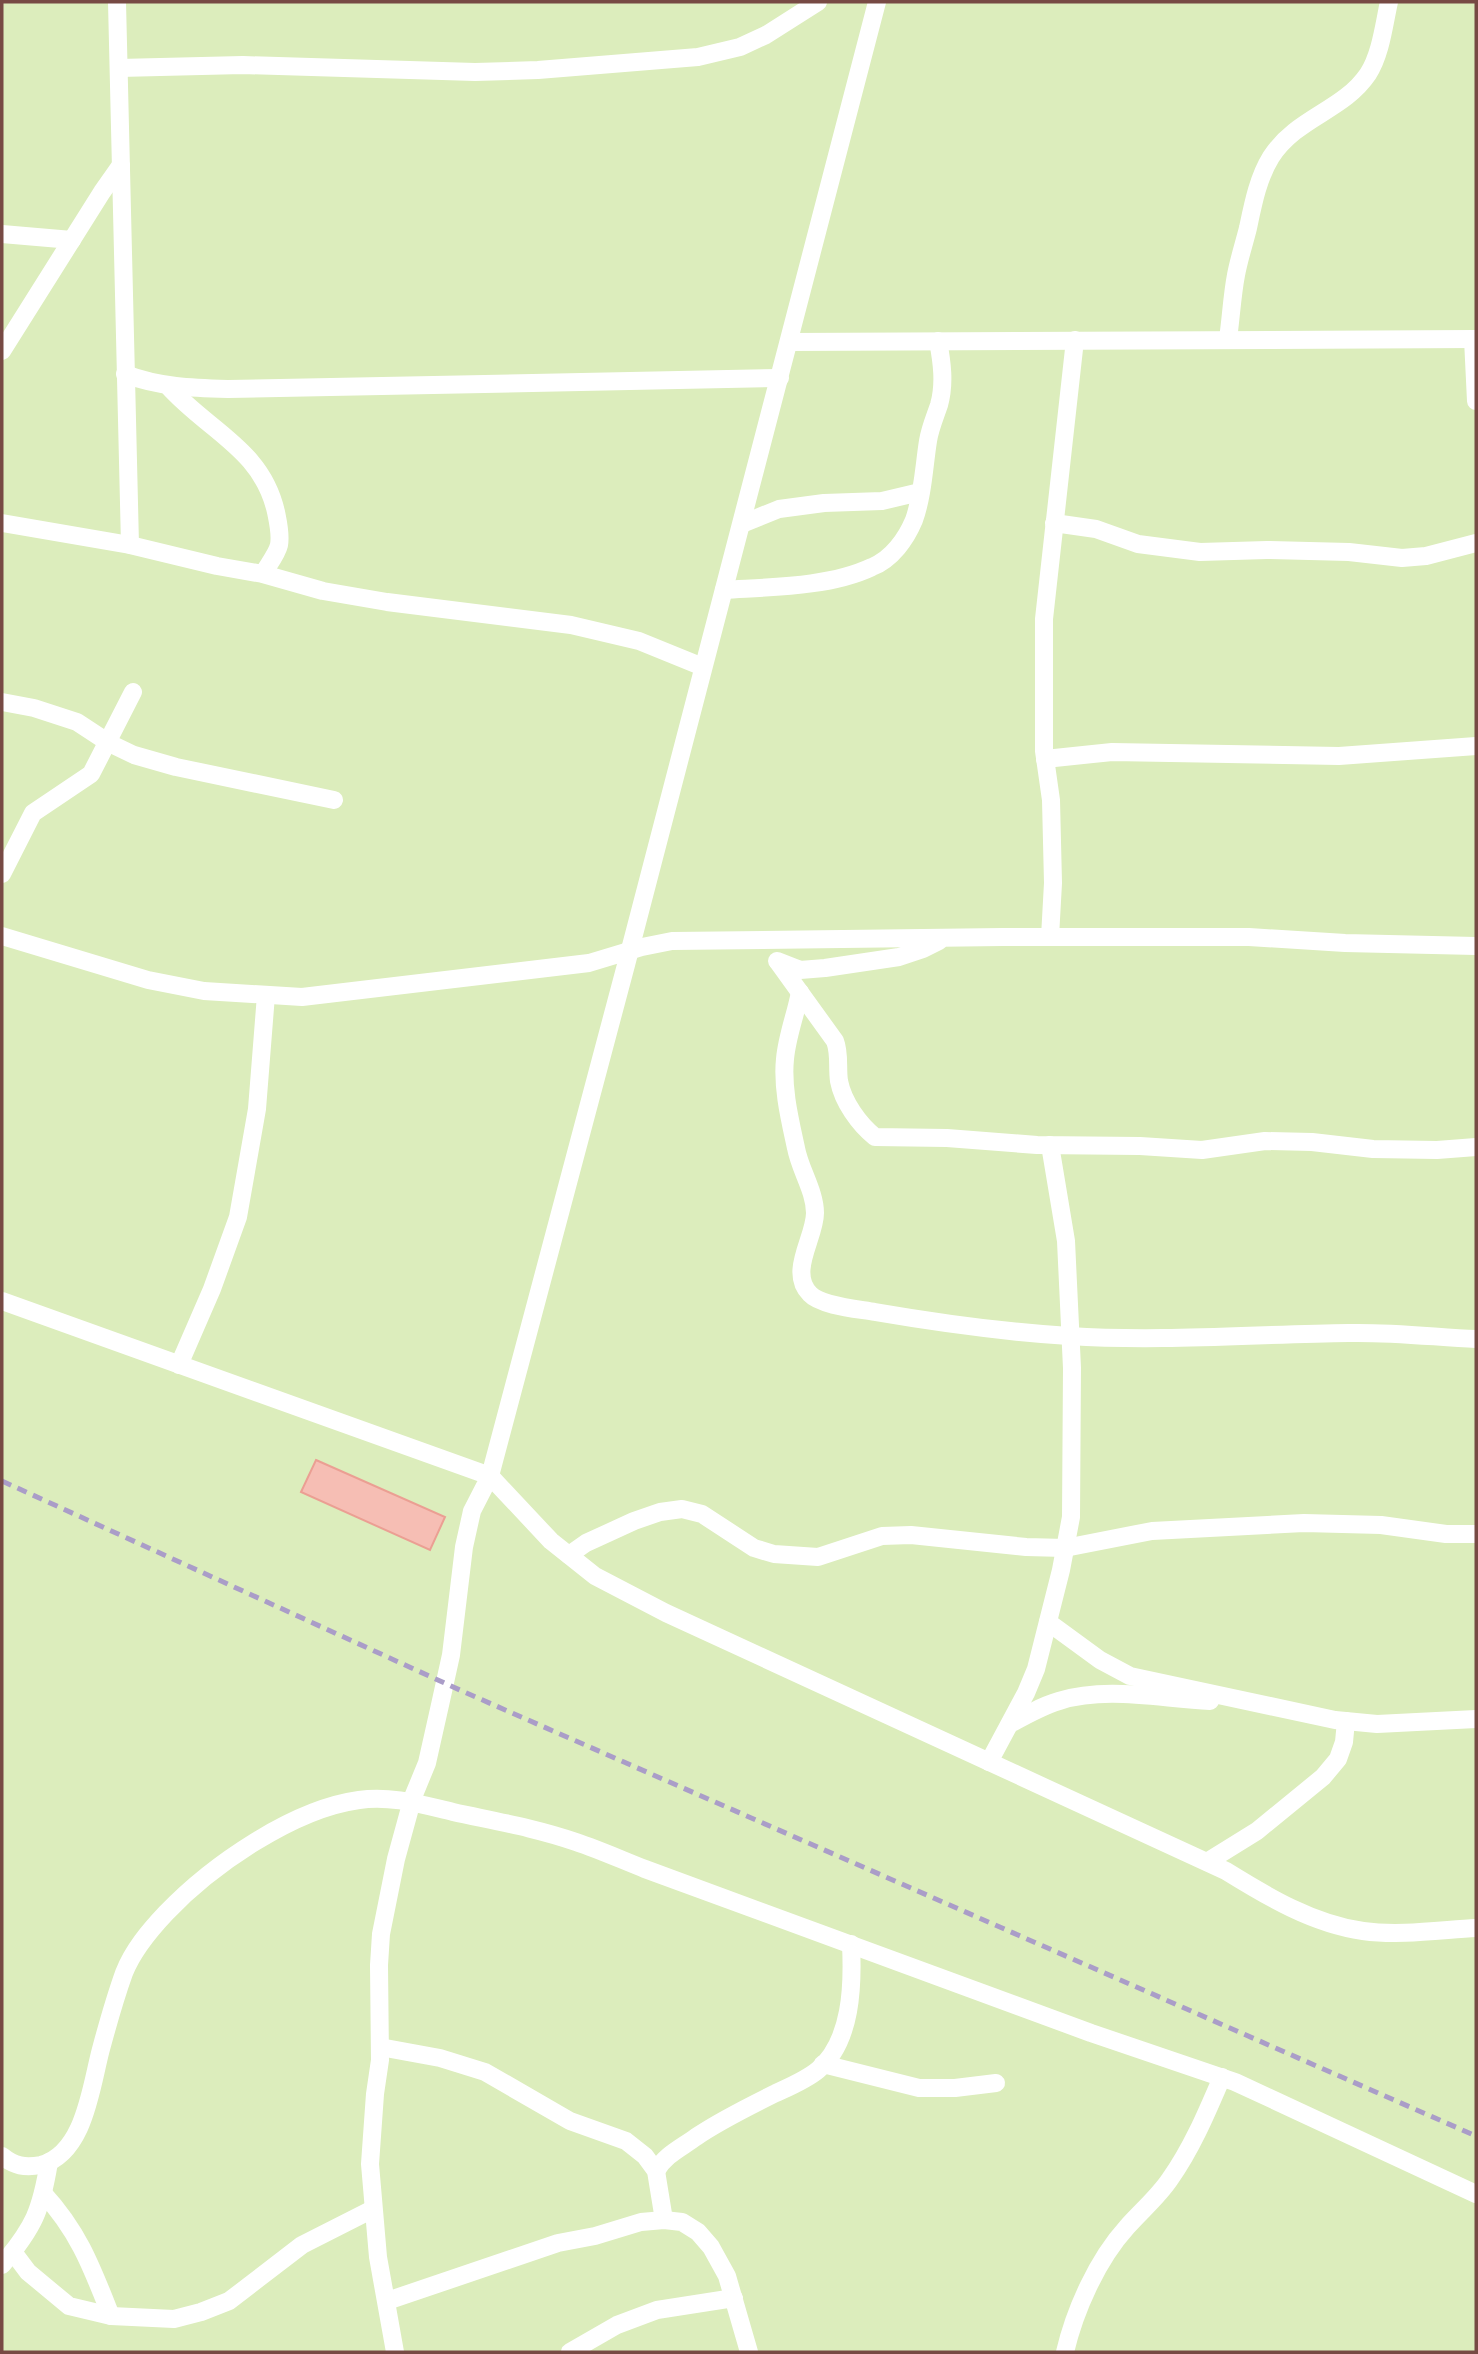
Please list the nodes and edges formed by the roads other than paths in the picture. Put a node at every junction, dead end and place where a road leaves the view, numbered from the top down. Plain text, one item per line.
1 (117, 2) edge
2 (818, 2) edge
3 (877, 2) edge
4 (1390, 2) edge
5 (119, 68) junction
6 (121, 165) junction
7 (2, 234) edge
8 (72, 240) junction
9 (1228, 339) junction
10 (1474, 339) edge
11 (1075, 340) junction
12 (938, 341) junction
13 (789, 342) junction
14 (2, 351) edge
15 (125, 374) junction
16 (780, 378) junction
17 (168, 386) junction
18 (1476, 401) edge
19 (920, 492) junction
20 (2, 523) edge
21 (1054, 523) junction
22 (742, 524) junction
23 (1476, 543) edge
24 (130, 545) junction
25 (263, 574) junction
26 (724, 590) junction
27 (703, 667) junction
28 (133, 692) dead end
29 (2, 702) edge
30 (109, 743) junction
31 (1476, 746) edge
32 (1045, 759) junction
33 (334, 800) dead end
34 (2, 874) edge
35 (2, 936) edge
36 (1050, 937) junction
37 (944, 938) junction
38 (752, 941) junction
39 (1476, 946) edge
40 (629, 952) junction
41 (778, 962) junction
42 (800, 992) junction
43 (266, 995) junction
44 (1050, 1144) junction
45 (1476, 1147) edge
46 (2, 1301) edge
47 (1071, 1336) junction
48 (1476, 1339) edge
49 (179, 1365) junction
50 (490, 1476) junction
51 (1476, 1534) edge
52 (1065, 1548) junction
53 (569, 1555) junction
54 (1048, 1622) junction
55 (1235, 1698) junction
56 (1476, 1719) edge
57 (1346, 1721) junction
58 (1010, 1724) junction
59 (989, 1762) junction
60 (412, 1802) junction
61 (1207, 1862) junction
62 (1476, 1928) edge
63 (851, 1944) junction
64 (380, 2047) junction
65 (823, 2064) junction
66 (1222, 2077) junction
67 (996, 2083) dead end
68 (2, 2156) edge
69 (49, 2162) junction
70 (656, 2171) junction
71 (43, 2193) junction
72 (1476, 2194) edge
73 (373, 2209) junction
74 (664, 2220) junction
75 (7, 2258) edge
76 (734, 2298) junction
77 (387, 2301) junction
78 (111, 2316) junction
79 (395, 2352) edge
80 (570, 2352) edge
81 (749, 2352) edge
82 (1065, 2352) edge

1 - 5 street
2 - 5 street
3 - 13 street
4 - 9 street
5 - 6 street
6 - 8 street
6 - 15 street
7 - 8 street
8 - 14 street
9 - 10 street
9 - 11 street
10 - 18 street
11 - 12 street
11 - 21 street
12 - 13 street
12 - 19 street
13 - 16 street
15 - 17 street
15 - 24 street
16 - 17 street
16 - 22 street
17 - 25 street
19 - 22 street
19 - 26 street
20 - 24 street
21 - 23 street
21 - 32 street
22 - 26 street
24 - 25 street
25 - 27 street
26 - 27 street
27 - 40 street
28 - 30 street
29 - 30 street
30 - 33 street
30 - 34 street
31 - 32 street
32 - 36 street
35 - 43 street
36 - 37 street
36 - 39 street
37 - 38 street
37 - 41 street
38 - 40 street
38 - 41 street
40 - 43 street
40 - 50 street
41 - 42 street
42 - 44 street
42 - 47 street
43 - 49 street
44 - 45 street
44 - 47 street
46 - 49 street
47 - 48 street
47 - 52 street
49 - 50 street
50 - 53 street
50 - 60 street
51 - 52 street
52 - 53 street
52 - 54 street
53 - 59 street
54 - 55 street
54 - 58 street
55 - 57 street
55 - 58 street
56 - 57 street
57 - 61 street
58 - 59 street
59 - 61 street
60 - 63 street
60 - 64 street
60 - 69 street
61 - 62 street
63 - 65 street
63 - 66 street
64 - 70 street
64 - 73 street
65 - 67 street
65 - 70 street
66 - 72 street
66 - 82 street
68 - 69 street
69 - 71 street
70 - 74 street
71 - 75 street
71 - 78 street
73 - 77 street
73 - 78 street
74 - 76 street
74 - 77 street
75 - 78 street
76 - 80 street
76 - 81 street
77 - 79 street

